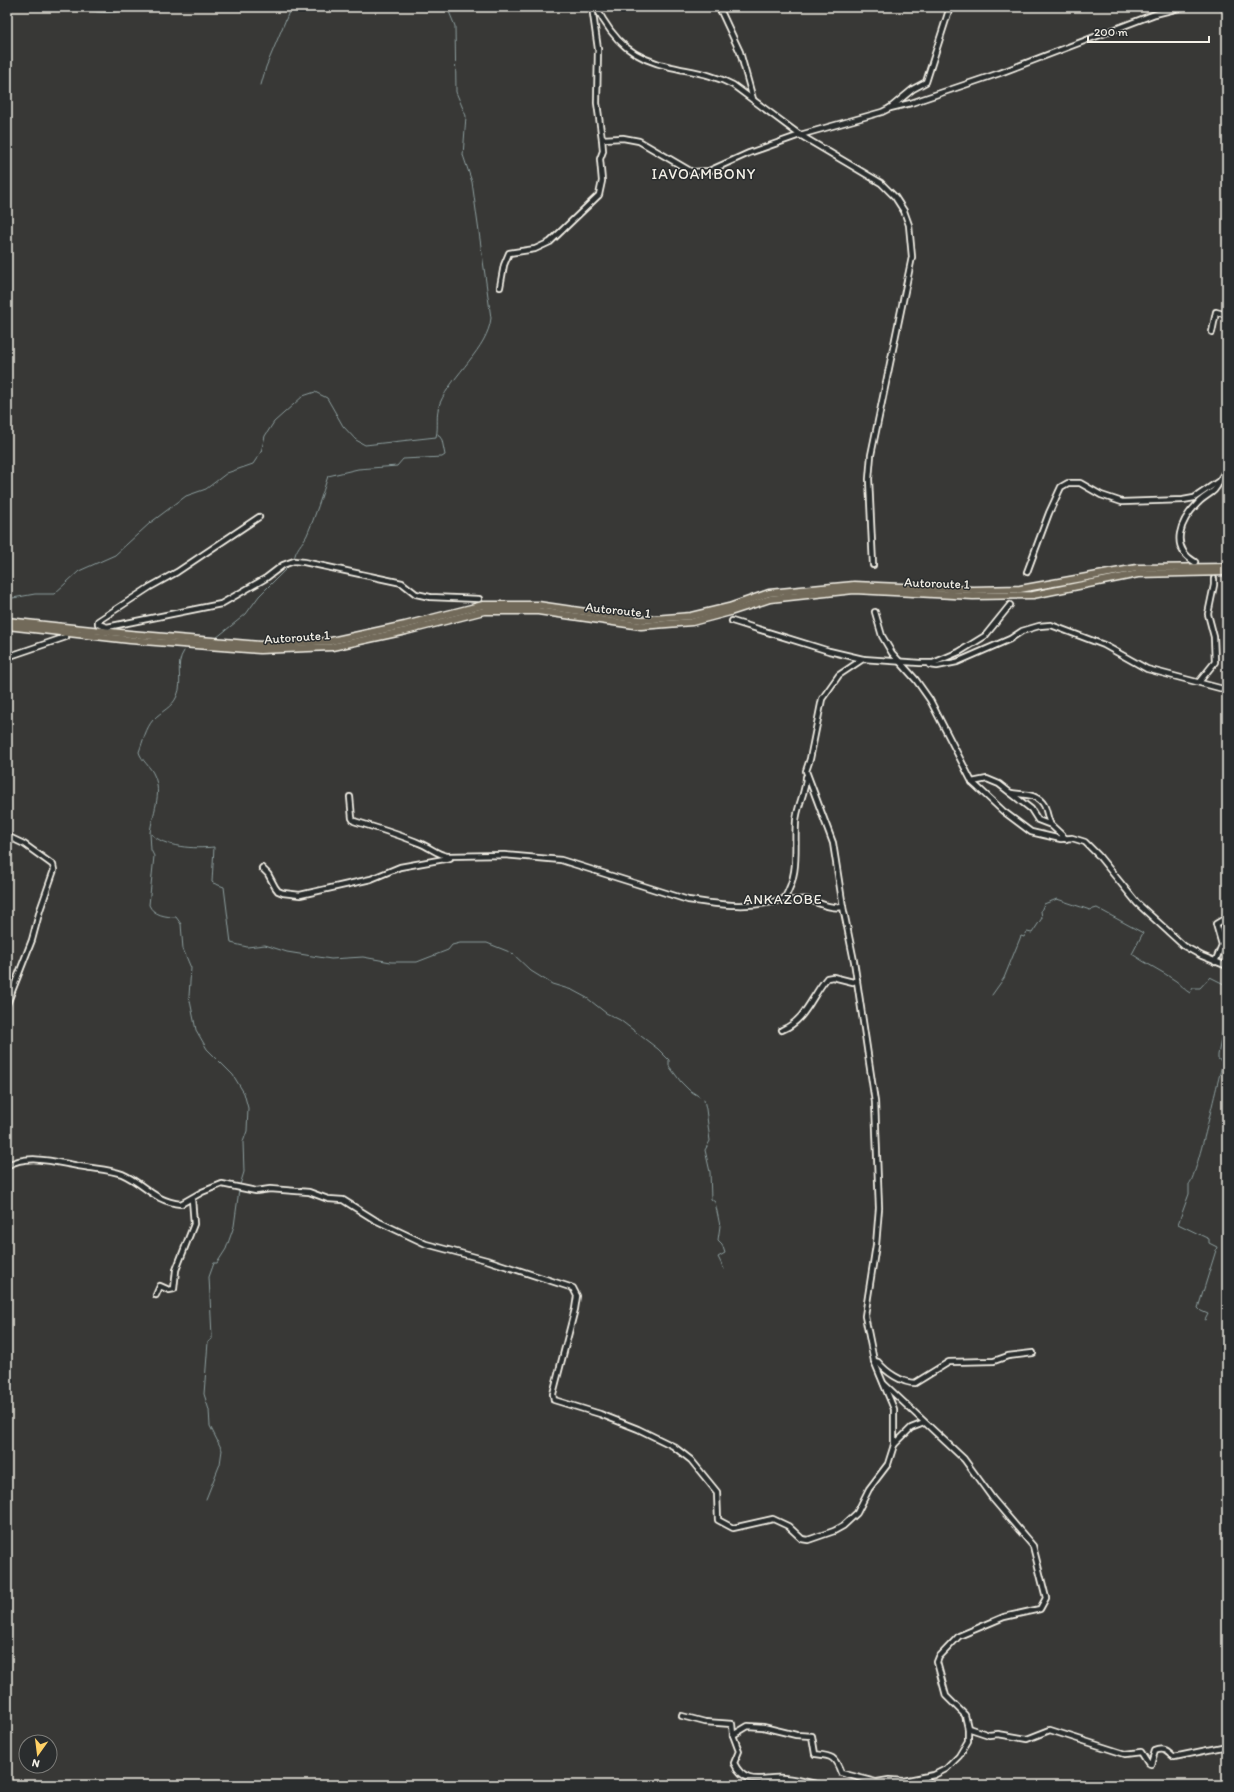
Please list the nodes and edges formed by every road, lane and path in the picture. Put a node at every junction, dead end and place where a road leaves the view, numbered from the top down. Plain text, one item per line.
1 (592, 7) edge
2 (596, 7) edge
3 (719, 7) edge
4 (950, 7) edge
5 (1183, 7) edge
6 (1222, 7) edge
7 (1227, 8) edge
8 (753, 99) junction
9 (890, 108) junction
10 (800, 135) junction
11 (602, 139) junction
12 (500, 286) dead end
13 (1227, 315) edge
14 (1212, 332) dead end
15 (1227, 469) edge
16 (1219, 481) junction
17 (259, 518) dead end
18 (1195, 562) dead end
19 (873, 565) dead end
20 (1227, 567) edge
21 (1027, 572) dead end
22 (1227, 572) edge
23 (1214, 579) dead end
24 (479, 599) dead end
25 (1010, 605) dead end
26 (875, 612) dead end
27 (7, 621) edge
28 (732, 621) dead end
29 (7, 626) edge
30 (66, 637) dead end
31 (7, 657) edge
32 (863, 659) junction
33 (900, 662) junction
34 (920, 663) junction
35 (1199, 682) junction
36 (1227, 690) edge
37 (806, 771) junction
38 (972, 782) junction
39 (1009, 792) junction
40 (350, 797) dead end
41 (1051, 825) junction
42 (7, 836) edge
43 (1066, 840) junction
44 (452, 856) junction
45 (262, 868) dead end
46 (784, 899) junction
47 (843, 907) junction
48 (1227, 914) edge
49 (1215, 962) junction
50 (1227, 966) edge
51 (857, 980) junction
52 (7, 1004) edge
53 (782, 1030) dead end
54 (7, 1166) edge
55 (192, 1199) junction
56 (156, 1295) dead end
57 (1033, 1353) dead end
58 (874, 1361) junction
59 (882, 1382) junction
60 (924, 1423) junction
61 (894, 1445) junction
62 (682, 1716) dead end
63 (968, 1728) junction
64 (733, 1735) junction
65 (1227, 1746) edge
66 (880, 1783) junction
67 (820, 1785) edge
68 (859, 1785) edge

1 - 11 street
2 - 8 street
3 - 8 street
4 - 9 street
5 - 9 street
6 - 7 street
8 - 10 street
9 - 10 street
10 - 11 street
10 - 19 street
11 - 12 street
13 - 14 street
15 - 16 street
16 - 18 street
16 - 21 street
17 - 24 street
20 - 27 main road, Autoroute 1
22 - 29 main road, Autoroute 1
23 - 35 street
25 - 34 street
26 - 33 street
28 - 32 street
30 - 31 street
32 - 33 street
32 - 37 street
33 - 34 street
33 - 38 street
34 - 35 street
35 - 36 street
37 - 46 street
37 - 47 street
38 - 39 street
38 - 43 street
39 - 41 street
39 - 41 street
40 - 44 street
41 - 43 street
42 - 52 street
43 - 49 street
44 - 45 street
44 - 46 street
46 - 47 street
47 - 51 street
48 - 49 street
49 - 50 street
51 - 53 street
51 - 58 street
54 - 55 street
55 - 56 street
55 - 61 street
57 - 58 street
58 - 59 street
59 - 60 street
59 - 61 street
60 - 61 street
60 - 63 street
62 - 64 street
63 - 65 street
63 - 66 street
64 - 66 street
64 - 67 street
66 - 68 street

